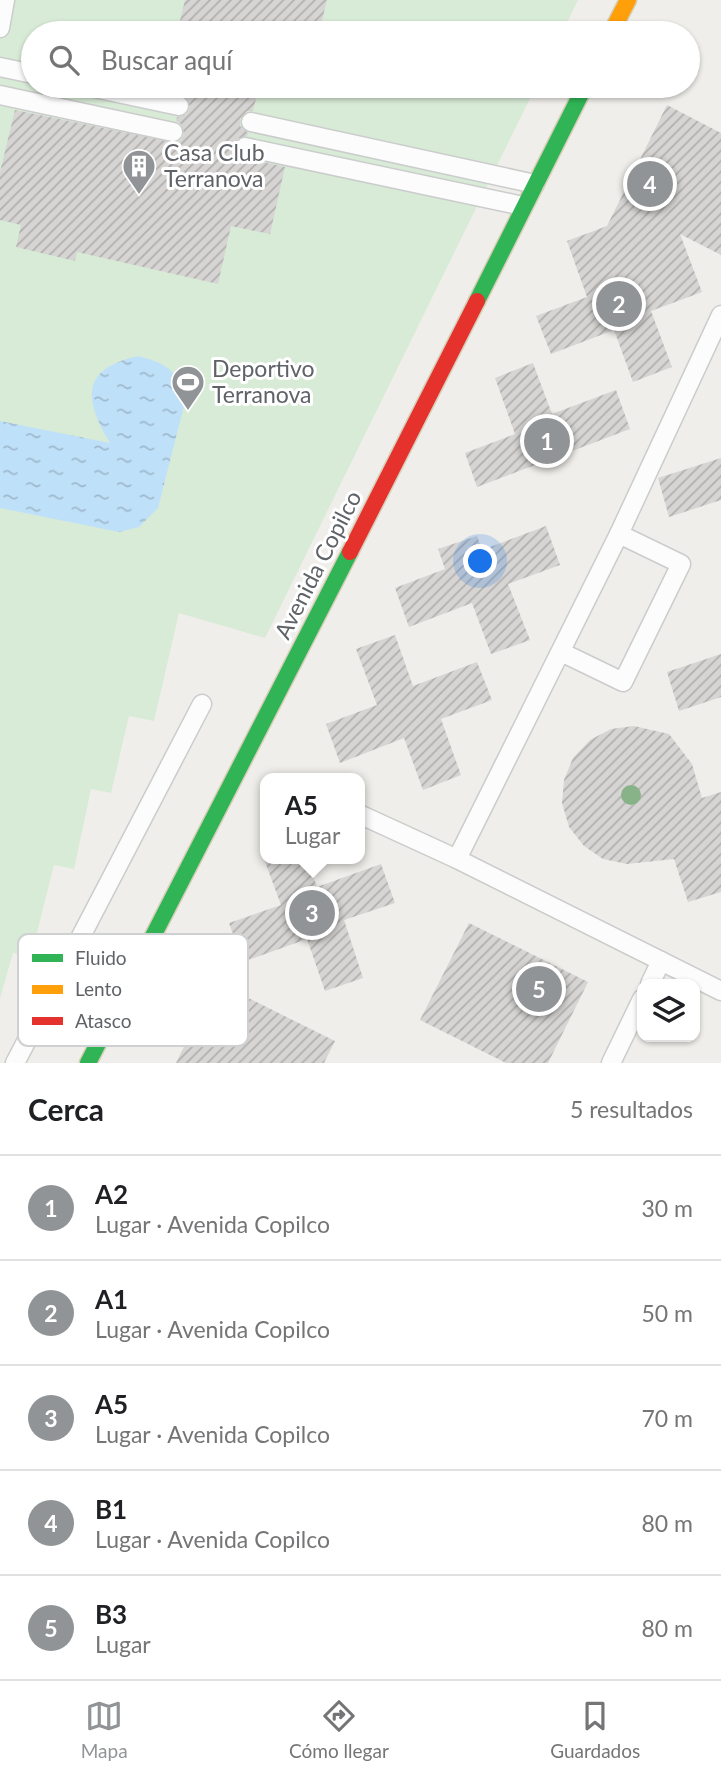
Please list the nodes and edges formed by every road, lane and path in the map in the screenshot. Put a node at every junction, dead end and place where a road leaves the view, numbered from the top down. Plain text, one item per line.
1 (5, 0) edge
2 (628, 0) edge
3 (617, 21) edge
4 (0, 28) edge
5 (0, 67) edge
6 (21, 71) edge
7 (0, 96) edge
8 (141, 98) edge
9 (579, 98) edge
10 (179, 106) dead end
11 (251, 122) dead end
12 (173, 132) dead end
13 (245, 147) dead end
14 (535, 184) junction
15 (523, 206) junction
16 (721, 315) edge
17 (619, 534) junction
18 (561, 652) junction
19 (202, 704) dead end
20 (365, 817) edge
21 (457, 859) junction
22 (82, 934) edge
23 (155, 934) edge
24 (661, 961) junction
25 (652, 979) edge
26 (721, 991) edge
27 (637, 1009) edge
28 (24, 1046) edge
29 (97, 1046) edge
30 (15, 1063) edge
31 (88, 1063) edge
32 (611, 1063) edge

1 - 4 lane
2 - 3 main road
5 - 6 lane
7 - 12 lane
8 - 10 lane
9 - 14 main road, Avenida Copilco
11 - 14 lane
13 - 15 lane
14 - 15 main road, Avenida Copilco
15 - 23 main road, Avenida Copilco
16 - 17 lane
17 - 18 lane
17 - 18 lane
18 - 21 lane
19 - 22 lane
20 - 21 lane
21 - 24 lane
24 - 25 lane
24 - 26 lane
27 - 32 lane
28 - 30 lane
29 - 31 main road, Avenida Copilco

